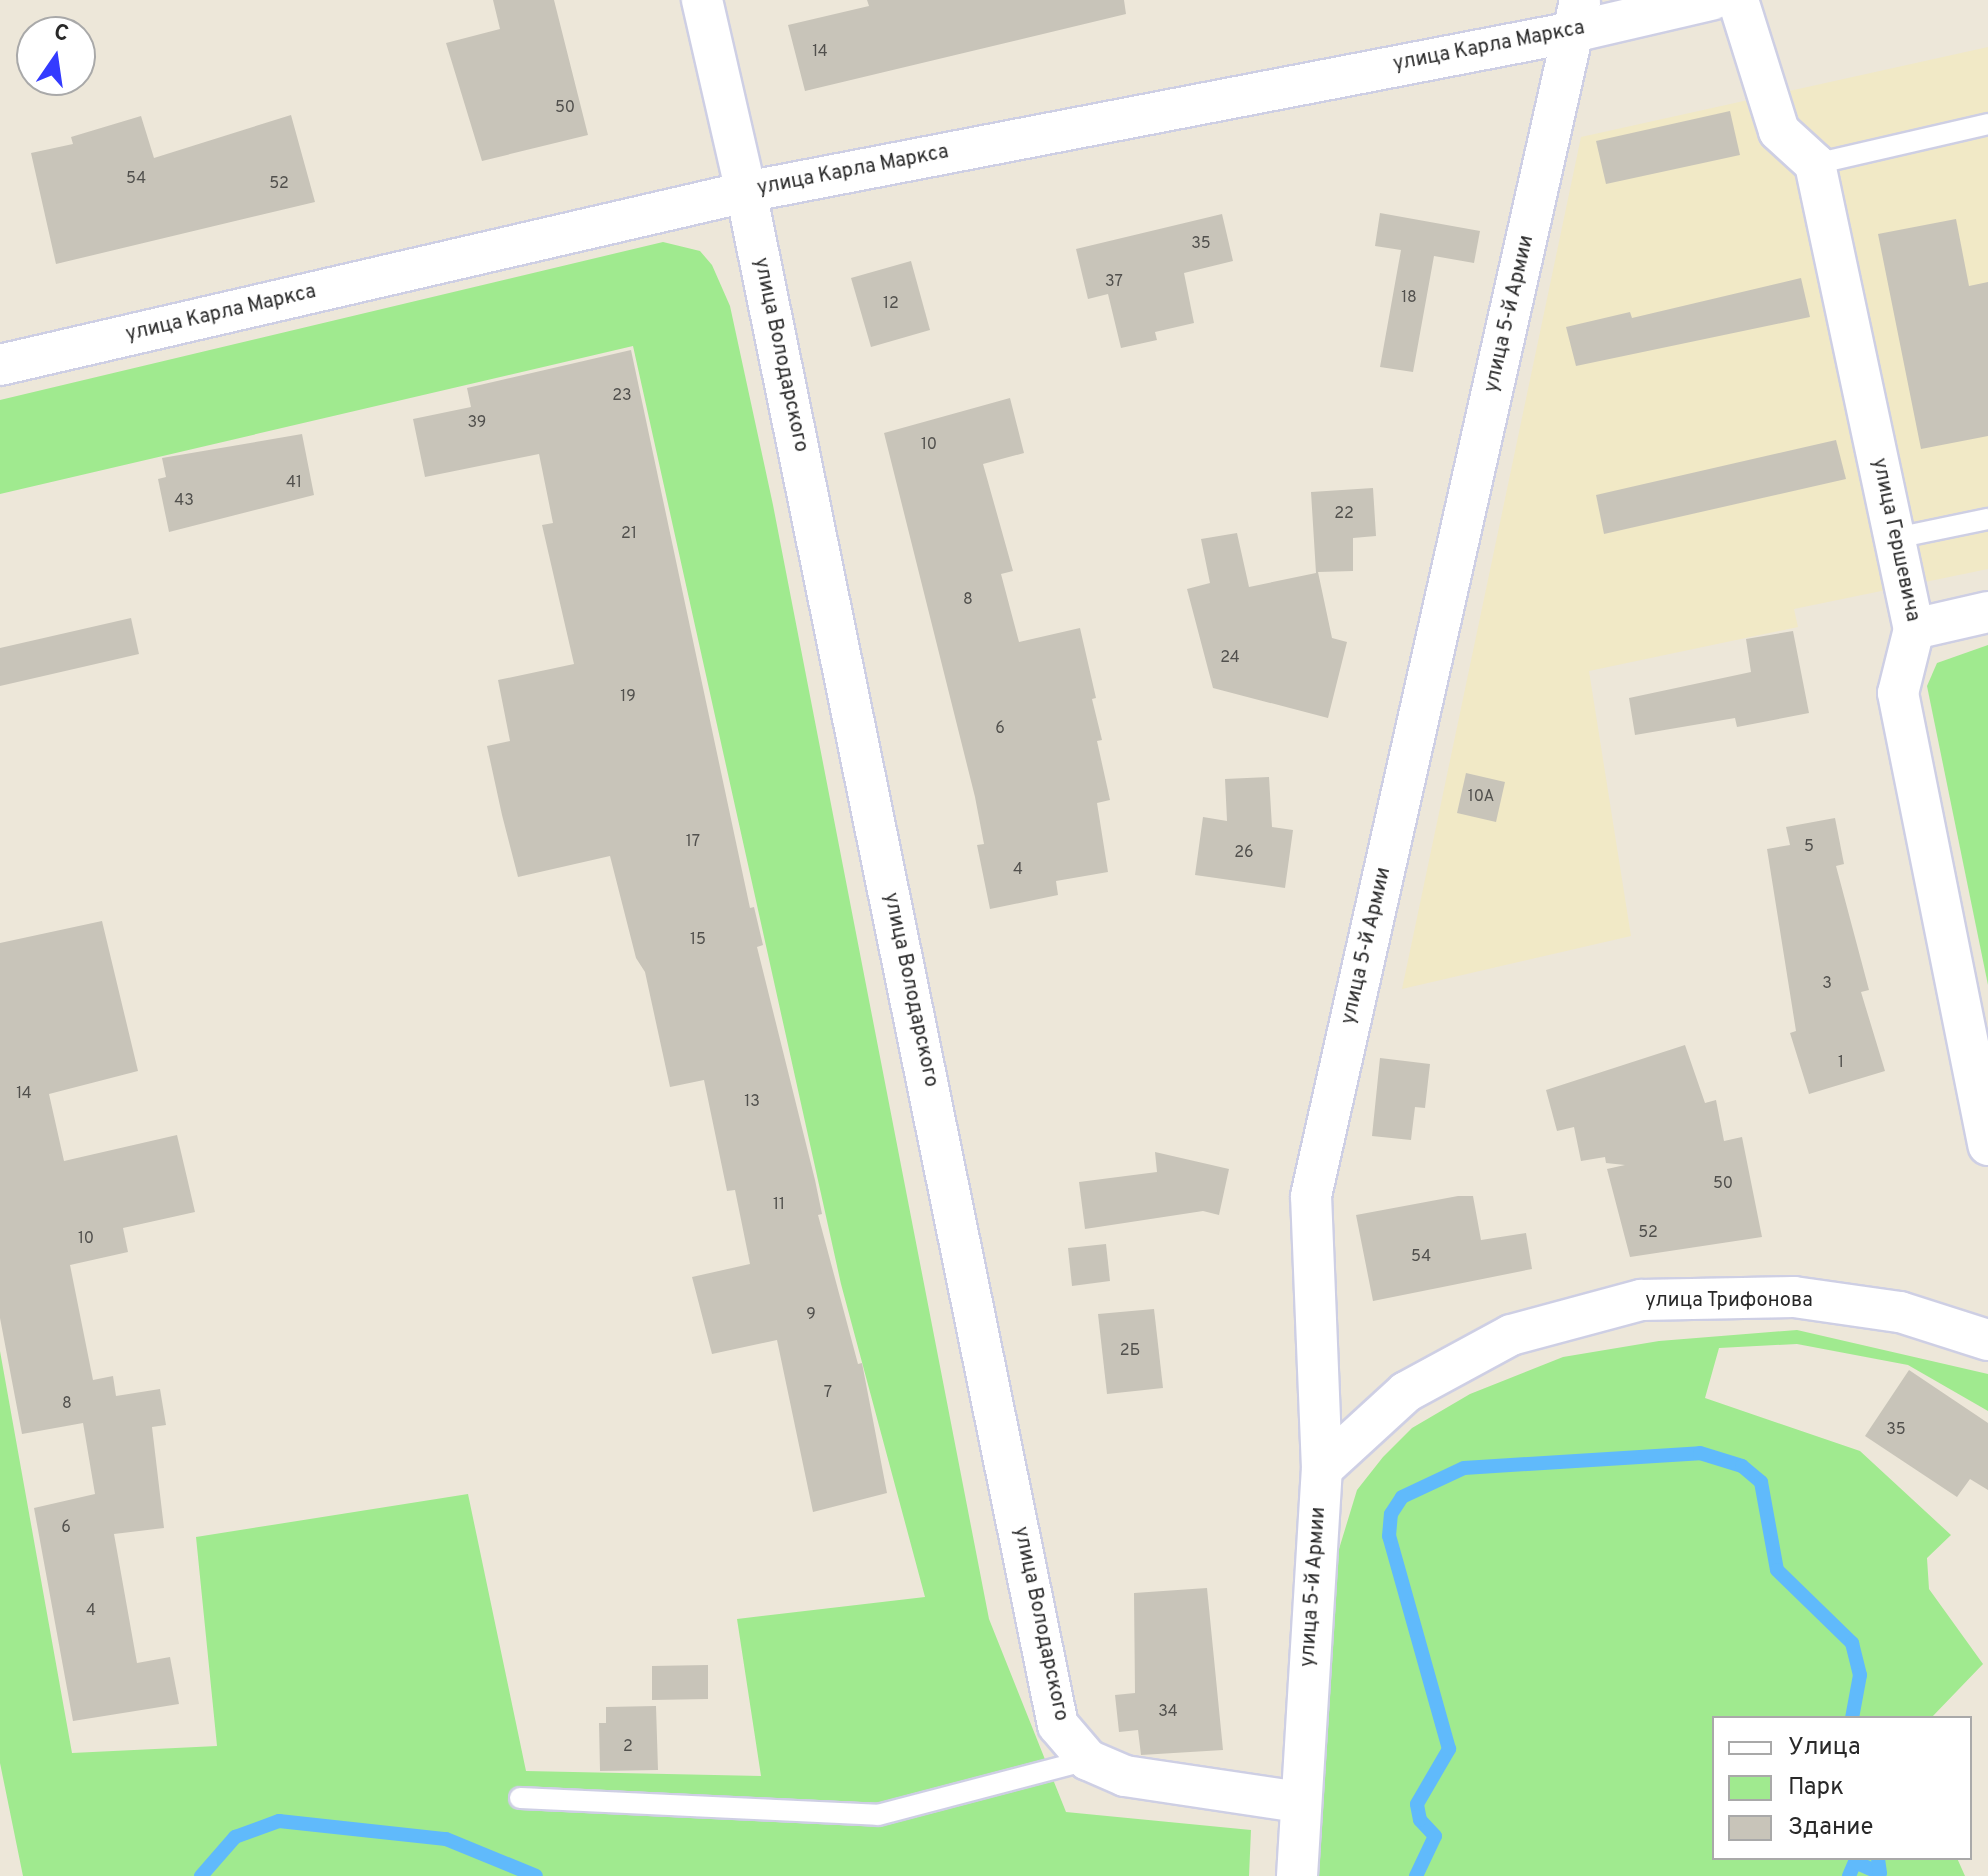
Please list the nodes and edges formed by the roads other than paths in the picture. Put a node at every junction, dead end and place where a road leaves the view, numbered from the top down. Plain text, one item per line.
1 (702, 0) edge
2 (1711, 0) edge
3 (1738, 0) edge
4 (1577, 16) edge
5 (1988, 124) edge
6 (1815, 164) junction
7 (746, 192) junction
8 (0, 365) edge
9 (1988, 519) edge
10 (1896, 538) junction
11 (1988, 612) edge
12 (1914, 629) junction
13 (1988, 1145) edge
14 (1988, 1340) edge
15 (1322, 1469) junction
16 (1088, 1760) junction
17 (520, 1798) dead end
18 (1298, 1802) junction
19 (1297, 1876) edge

1 - 7 street, улица Володарского
2 - 4 street, улица Карла Маркса
3 - 6 street
4 - 7 street, улица Карла Маркса
4 - 15 street, улица 5-й Армии
5 - 6 lane
6 - 10 street, улица Гершевича
7 - 8 street, улица Карла Маркса
7 - 16 street, улица Володарского
9 - 10 lane
10 - 12 street, улица Гершевича
11 - 12 street
12 - 13 street, улица Гершевича
14 - 15 street, улица Трифонова
15 - 18 street, улица 5-й Армии
16 - 17 lane
16 - 18 street, улица Володарского
18 - 19 street, улица 5-й Армии

